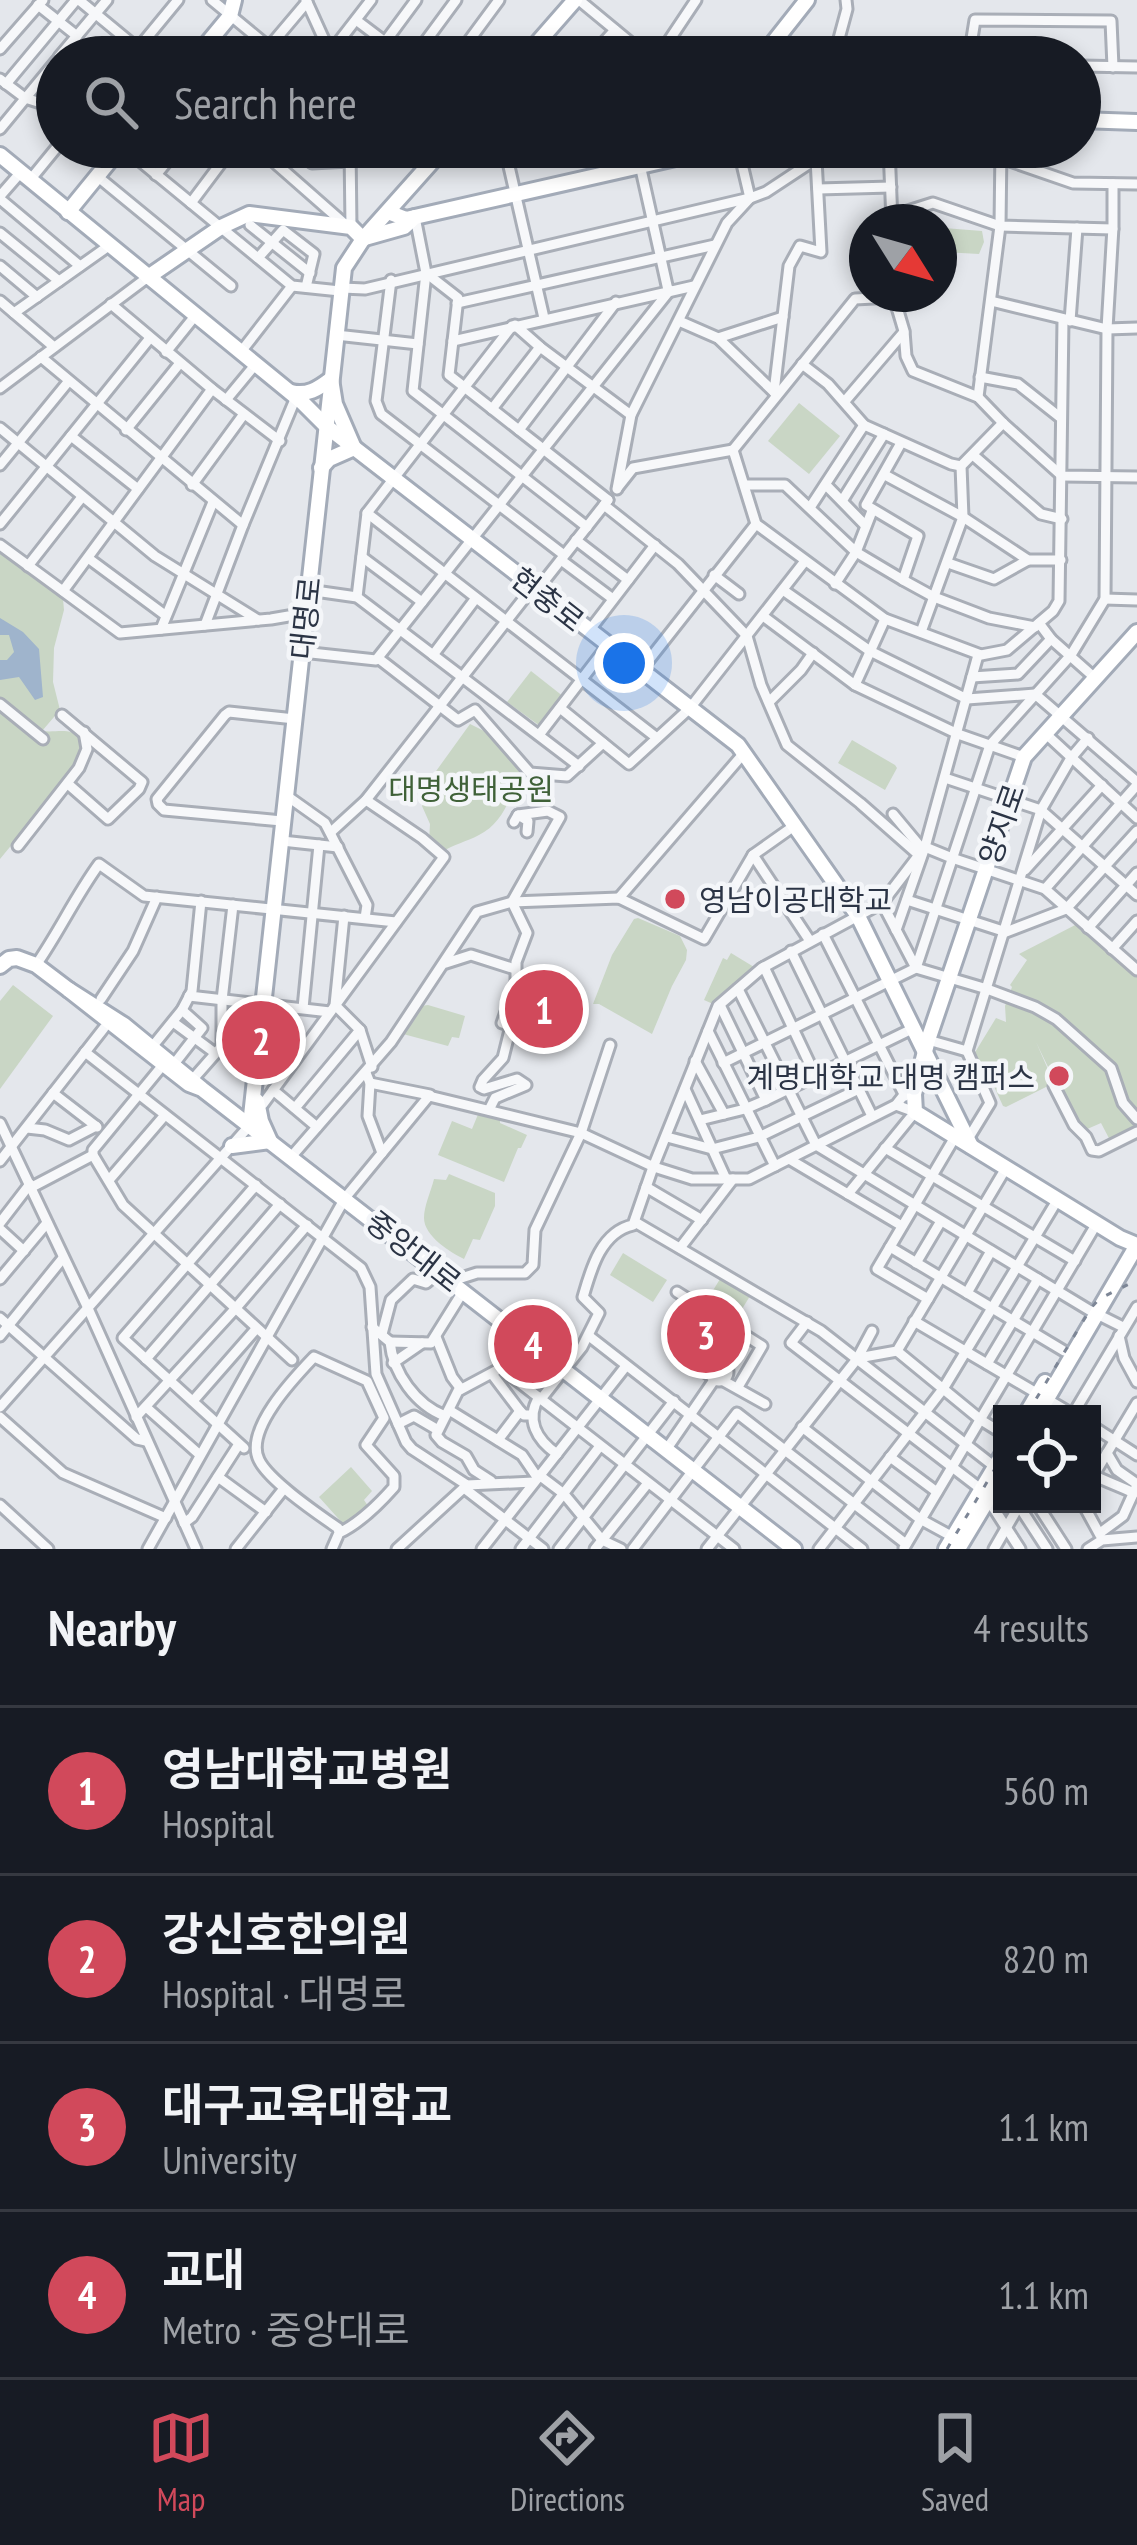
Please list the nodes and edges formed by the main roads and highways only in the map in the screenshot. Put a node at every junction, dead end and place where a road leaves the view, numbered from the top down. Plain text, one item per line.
1 (577, 0) edge
2 (799, 2) edge
3 (232, 8) edge
4 (211, 36) edge
5 (544, 36) edge
6 (776, 36) edge
7 (1101, 121) edge
8 (1137, 122) edge
9 (0, 155) edge
10 (104, 168) edge
11 (427, 168) edge
12 (631, 168) edge
13 (400, 199) junction
14 (68, 212) junction
15 (388, 212) junction
16 (415, 218) junction
17 (364, 238) junction
18 (148, 278) junction
19 (331, 379) junction
20 (296, 397) junction
21 (326, 426) junction
22 (354, 448) junction
23 (322, 460) junction
24 (1137, 632) edge
25 (0, 966) edge
26 (69, 990) junction
27 (926, 1045) junction
28 (168, 1063) junction
29 (937, 1076) junction
30 (909, 1090) junction
31 (255, 1099) junction
32 (227, 1107) junction
33 (955, 1113) junction
34 (250, 1125) junction
35 (940, 1127) junction
36 (270, 1141) junction
37 (965, 1141) junction
38 (1132, 1244) edge
39 (1092, 1312) junction
40 (1040, 1403) edge
41 (993, 1480) edge
42 (952, 1545) edge
43 (794, 1549) edge

1 - 5 main road
2 - 6 main road
3 - 4 main road
7 - 8 main road
9 - 14 main road, 현충로
10 - 14 main road
11 - 13 main road, 대명로
12 - 16 main road
13 - 15 main road, 대명로
13 - 16 main road
14 - 18 main road, 현충로
15 - 16 main road
15 - 17 main road, 대명로
16 - 17 main road
17 - 18 main road
17 - 19 main road, 대명로
18 - 20 main road, 현충로
19 - 20 main road
19 - 21 main road, 대명로
19 - 22 main road
20 - 21 main road, 현충로
20 - 23 main road
21 - 22 main road, 현충로
21 - 23 main road, 대명로
22 - 23 main road
22 - 27 main road, 현충로
23 - 31 main road, 대명로
24 - 27 main road, 양지로
25 - 26 main road, 중앙대로
26 - 28 main road, 중앙대로
26 - 28 main road, 중앙대로
27 - 29 main road, 현충로
27 - 30 main road, 양지로
28 - 32 main road, 중앙대로
29 - 30 main road
29 - 33 main road, 현충로
30 - 35 main road, 양지로
31 - 32 main road
31 - 34 main road, 대명로
31 - 36 main road
32 - 34 main road, 중앙대로
32 - 36 main road
33 - 35 main road
33 - 37 main road, 현충로
34 - 36 main road, 중앙대로
35 - 37 main road
36 - 43 main road, 중앙대로
37 - 38 main road
38 - 39 main road
39 - 40 main road
39 - 40 main road
41 - 42 main road

